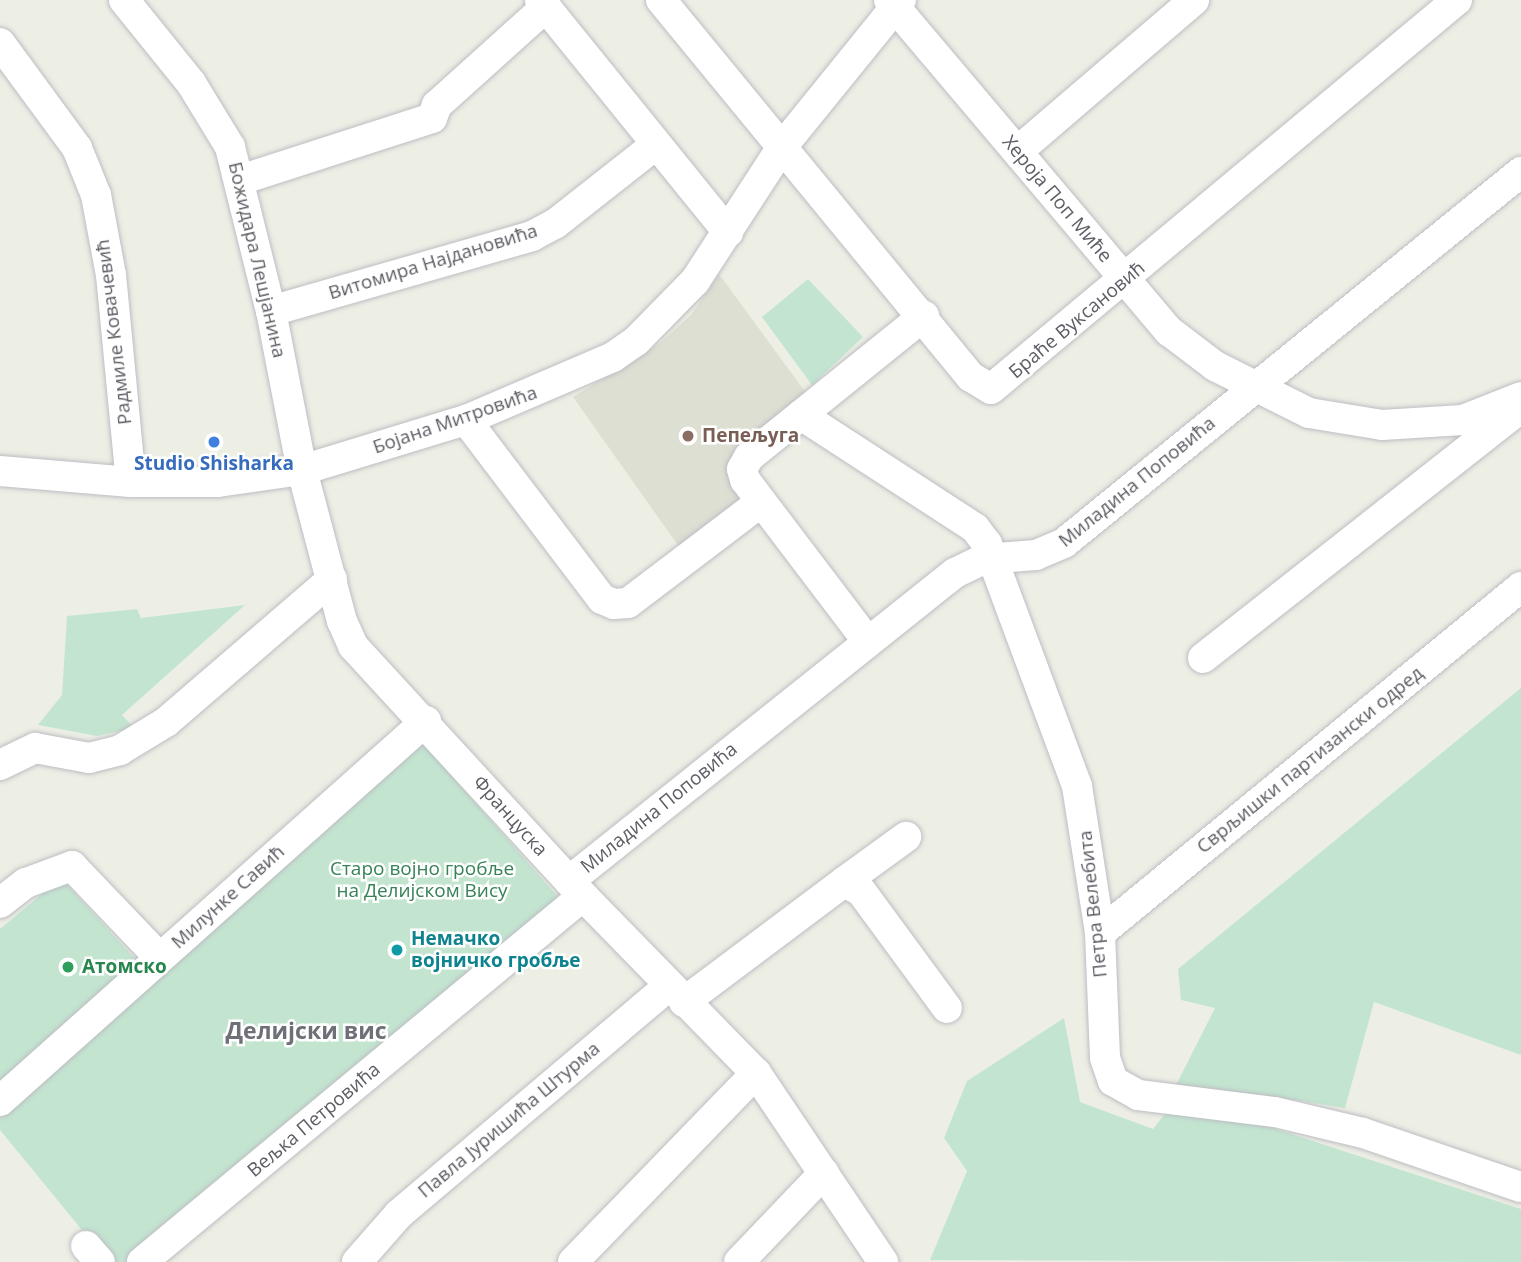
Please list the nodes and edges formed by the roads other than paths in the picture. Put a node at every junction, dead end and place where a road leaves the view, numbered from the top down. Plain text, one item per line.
1 (124, 0) edge
2 (661, 0) edge
3 (1194, 0) edge
4 (1457, 0) edge
5 (895, 2) edge
6 (543, 4) edge
7 (0, 43) edge
8 (654, 146) junction
9 (782, 147) junction
10 (1018, 151) junction
11 (1521, 172) edge
12 (240, 180) junction
13 (728, 232) junction
14 (1125, 280) junction
15 (271, 311) junction
16 (923, 316) junction
17 (1252, 388) junction
18 (1521, 397) edge
19 (1521, 408) edge
20 (801, 415) junction
21 (466, 420) junction
22 (302, 470) junction
23 (0, 471) edge
24 (131, 482) junction
25 (761, 502) junction
26 (992, 557) junction
27 (332, 579) junction
28 (1521, 587) edge
29 (868, 642) junction
30 (1203, 658) dead end
31 (426, 721) junction
32 (0, 765) edge
33 (906, 837) dead end
34 (844, 882) junction
35 (576, 888) junction
36 (0, 903) edge
37 (1100, 933) junction
38 (160, 958) junction
39 (677, 994) junction
40 (947, 1008) dead end
41 (756, 1073) junction
42 (0, 1101) edge
43 (824, 1172) junction
44 (1521, 1187) edge
45 (142, 1262) edge
46 (357, 1262) edge
47 (573, 1262) edge
48 (739, 1262) edge
49 (883, 1262) edge

1 - 12 street, Божидара Лешјанина
2 - 9 street, Браће Вуксановић
3 - 10 street
4 - 14 street, Браће Вуксановић
5 - 9 street, Бојана Митровића
5 - 10 street, Хероја Поп Миће
6 - 8 street
6 - 12 street
7 - 24 street, Радмиле Ковачевић
8 - 13 street
8 - 15 street, Витомира Најдановића
9 - 13 street, Бојана Митровића
9 - 16 street, Браће Вуксановић
10 - 14 street, Хероја Поп Миће
11 - 17 street, Миладина Поповића
12 - 15 street, Божидара Лешјанина
13 - 21 street, Бојана Митровића
14 - 16 street, Браће Вуксановић
14 - 17 street, Хероја Поп Миће
15 - 22 street, Божидара Лешјанина
16 - 20 street
17 - 18 street, Хероја Поп Миће
17 - 26 street, Миладина Поповића
19 - 30 street
20 - 25 street
20 - 26 street, Петра Велебита
21 - 22 street, Бојана Митровића
21 - 25 street
22 - 24 street, Бојана Митровића
22 - 27 street, Француска
23 - 24 street, Бојана Митровића
25 - 29 street
26 - 29 street, Миладина Поповића
26 - 37 street, Петра Велебита
27 - 31 street, Француска
27 - 32 street
28 - 37 street, Сврљишки партизански одред
29 - 35 street, Миладина Поповића
31 - 35 street, Француска
31 - 38 street, Милунке Савић
33 - 34 street, Павла Јуришића Штурма
34 - 39 street, Павла Јуришића Штурма
34 - 40 street
35 - 39 street, Француска
35 - 45 street, Вељка Петровића
36 - 38 street
37 - 44 street, Петра Велебита
38 - 42 street, Милунке Савић
39 - 41 street, Француска
39 - 46 street, Павла Јуришића Штурма
41 - 43 street, Француска
41 - 47 street
43 - 48 street
43 - 49 street, Француска

